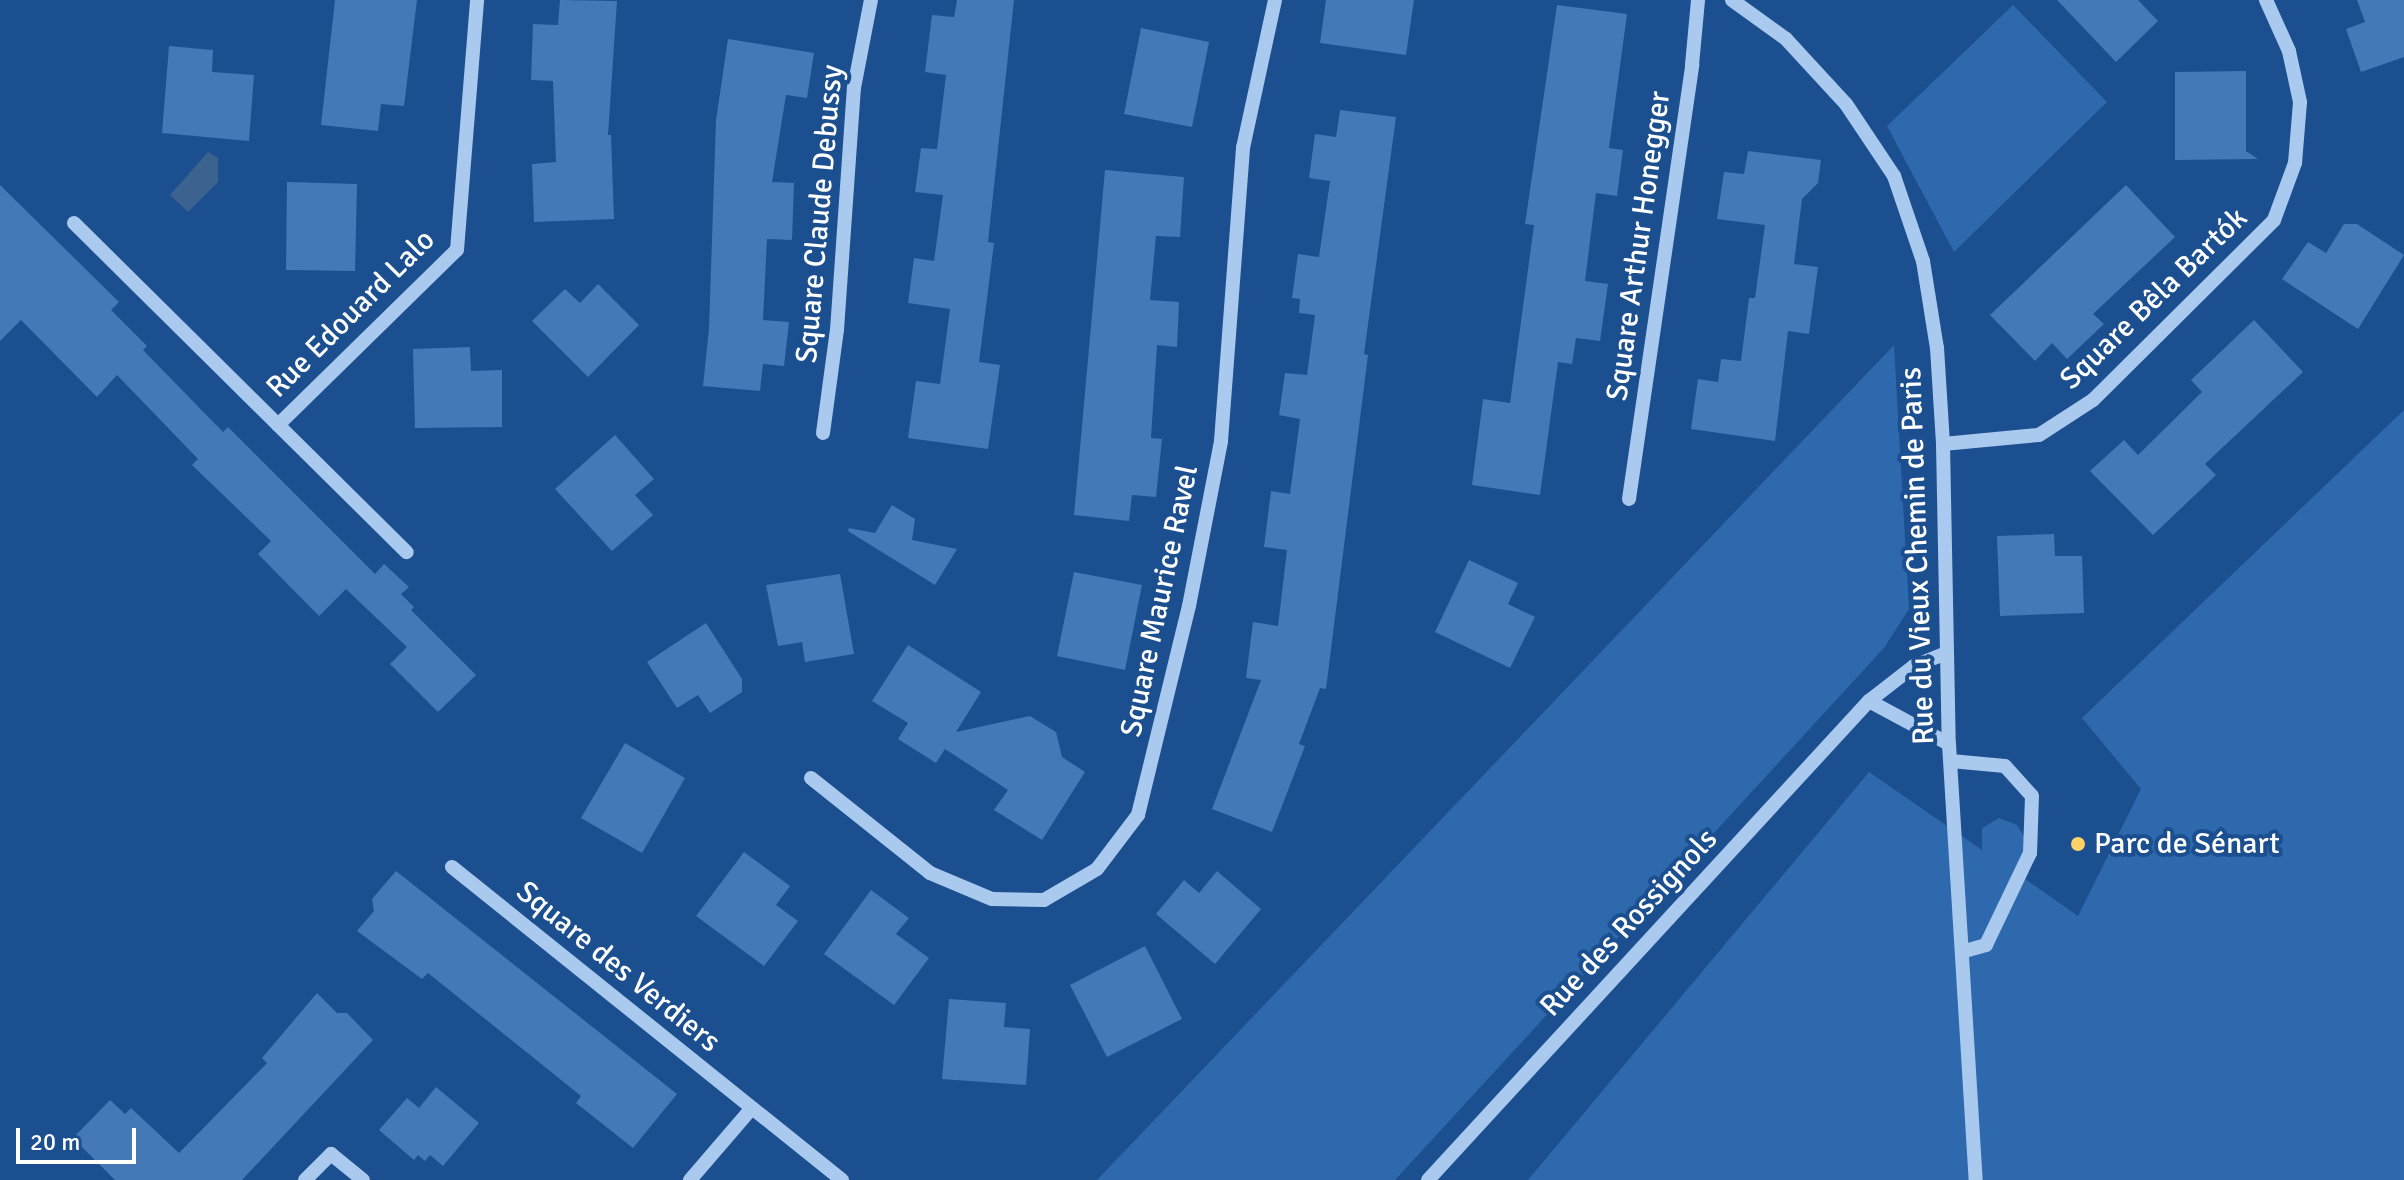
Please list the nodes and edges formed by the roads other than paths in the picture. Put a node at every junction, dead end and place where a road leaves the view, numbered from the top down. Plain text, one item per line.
1 (477, 0) edge
2 (871, 0) edge
3 (1275, 0) edge
4 (1698, 0) edge
5 (1732, 0) edge
6 (2266, 0) edge
7 (74, 223) dead end
8 (278, 425) junction
9 (823, 433) dead end
10 (1943, 444) junction
11 (1629, 499) dead end
12 (407, 552) dead end
13 (1947, 653) junction
14 (1869, 701) junction
15 (1949, 744) junction
16 (1951, 761) junction
17 (811, 778) dead end
18 (452, 867) dead end
19 (1962, 952) junction
20 (752, 1108) junction
21 (305, 1180) edge
22 (363, 1180) edge
23 (690, 1180) edge
24 (842, 1180) edge
25 (1428, 1180) edge
26 (1976, 1180) edge

1 - 8 street, Rue Edouard Lalo
2 - 9 street, Square Claude Debussy
3 - 17 street, Square Maurice Ravel
4 - 11 street, Square Arthur Honegger
5 - 10 street, Rue du Vieux Chemin de Paris
6 - 10 street, Square Bêla Bartók
7 - 8 street, Rue Edouard Lalo
8 - 12 street, Rue Edouard Lalo
10 - 13 street, Rue du Vieux Chemin de Paris
13 - 14 street, Rue des Rossignols
13 - 15 street, Rue du Vieux Chemin de Paris
14 - 15 street
14 - 25 street, Rue des Rossignols
15 - 16 street, Rue du Vieux Chemin de Paris
16 - 19 street, Rue du Vieux Chemin de Paris
16 - 19 street
18 - 20 street, Square des Verdiers
19 - 26 street, Rue du Vieux Chemin de Paris
20 - 23 street
20 - 24 street, Square des Verdiers
21 - 22 street

